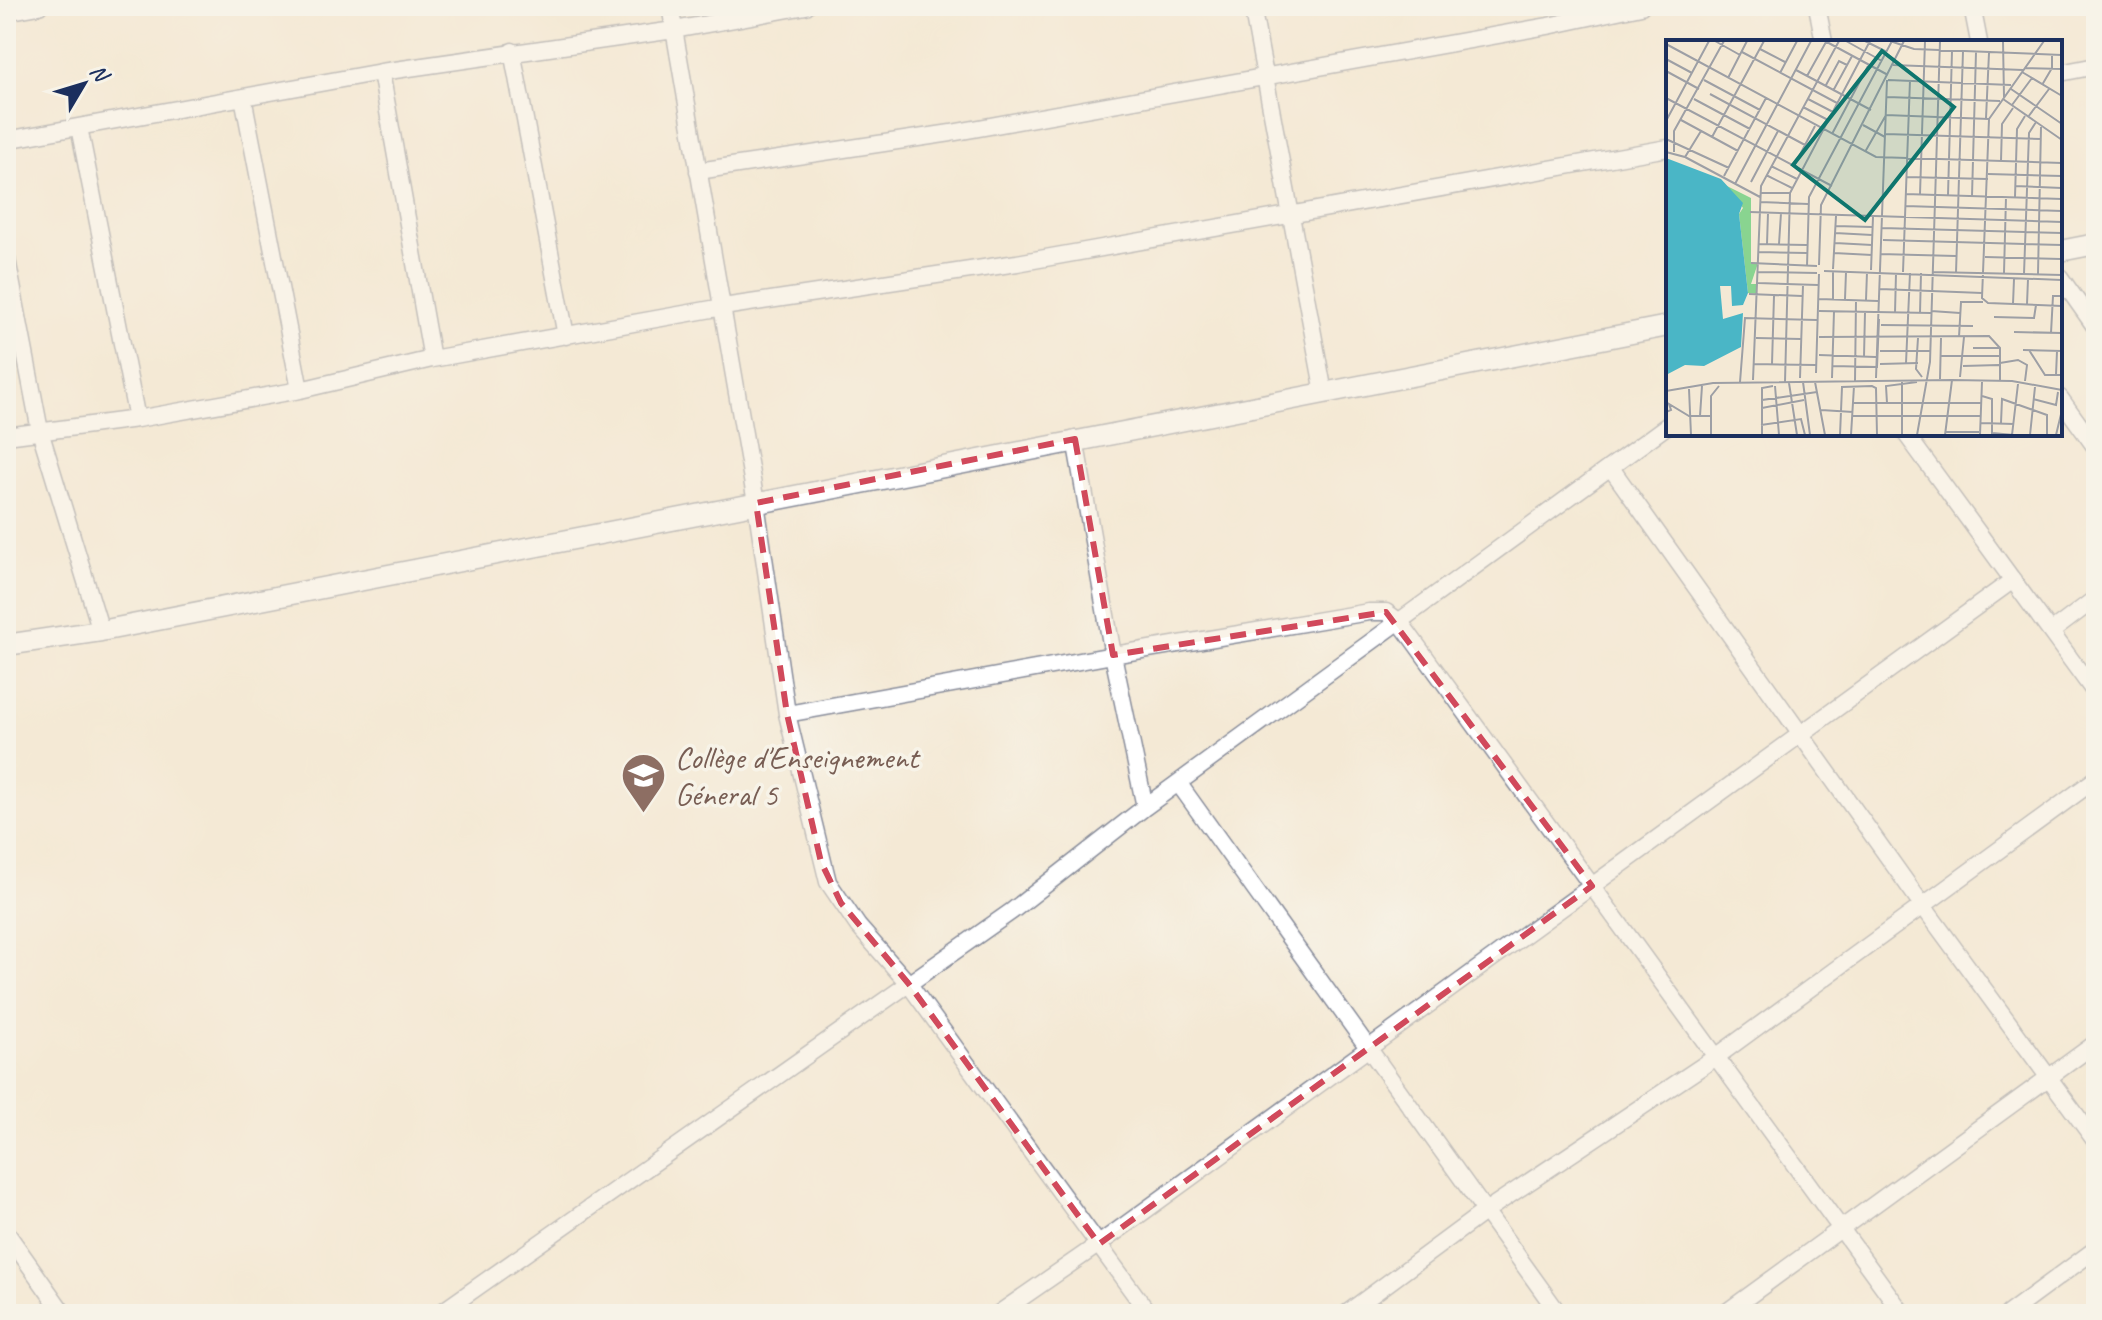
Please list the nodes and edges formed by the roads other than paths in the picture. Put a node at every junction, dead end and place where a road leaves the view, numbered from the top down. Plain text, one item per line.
1 (39, 6) edge
2 (670, 6) edge
3 (806, 6) edge
4 (1252, 6) edge
5 (1641, 6) edge
6 (1817, 6) edge
7 (1972, 6) edge
8 (6, 12) edge
9 (674, 30) junction
10 (1824, 40) edge
11 (1979, 40) edge
12 (512, 51) junction
13 (2096, 66) edge
14 (381, 72) junction
15 (2062, 73) edge
16 (1266, 76) junction
17 (243, 97) junction
18 (79, 127) junction
19 (6, 140) edge
20 (1666, 148) edge
21 (698, 171) junction
22 (1290, 215) junction
23 (2096, 244) edge
24 (2062, 251) edge
25 (6, 254) edge
26 (2062, 280) edge
27 (723, 307) junction
28 (1666, 326) edge
29 (2096, 328) edge
30 (566, 336) junction
31 (432, 359) junction
32 (300, 390) junction
33 (1324, 393) junction
34 (2062, 401) edge
35 (137, 419) junction
36 (1666, 427) edge
37 (40, 431) junction
38 (6, 436) edge
39 (1907, 436) edge
40 (1075, 439) junction
41 (2096, 448) edge
42 (1611, 468) junction
43 (756, 503) junction
44 (2013, 580) junction
45 (2096, 598) edge
46 (1400, 622) junction
47 (101, 631) junction
48 (2051, 632) junction
49 (6, 645) edge
50 (1113, 655) junction
51 (2096, 694) edge
52 (787, 714) junction
53 (1802, 734) junction
54 (2096, 779) edge
55 (1179, 784) junction
56 (1145, 807) junction
57 (1592, 886) junction
58 (1923, 906) junction
59 (908, 983) junction
60 (2096, 1043) edge
61 (1370, 1048) junction
62 (1716, 1057) junction
63 (2048, 1078) junction
64 (2096, 1142) edge
65 (1484, 1212) junction
66 (1841, 1229) junction
67 (6, 1232) edge
68 (1099, 1244) junction
69 (2096, 1249) edge
70 (64, 1314) edge
71 (439, 1314) edge
72 (998, 1314) edge
73 (1149, 1314) edge
74 (1346, 1314) edge
75 (1559, 1314) edge
76 (1724, 1314) edge
77 (1903, 1314) edge
78 (2008, 1314) edge

1 - 8 street
2 - 9 street
3 - 9 street
4 - 16 street
5 - 16 street
6 - 10 street
7 - 11 street
9 - 12 street
9 - 21 street
12 - 14 street
12 - 30 street
13 - 15 street
14 - 17 street
14 - 31 street
16 - 21 street
16 - 22 street
17 - 18 street
17 - 32 street
18 - 19 street
18 - 35 street
20 - 22 street
21 - 27 street
22 - 27 street
22 - 33 street
23 - 24 street
25 - 37 street
26 - 29 street
27 - 30 street
27 - 43 street
28 - 33 street
30 - 31 street
31 - 32 street
32 - 35 street
33 - 40 street
34 - 41 street
35 - 37 street
36 - 42 street
37 - 38 street
37 - 47 street
39 - 44 street
40 - 43 street
40 - 50 street
42 - 46 street
42 - 53 street
43 - 47 street
43 - 52 street
44 - 48 street
44 - 53 street
45 - 48 street
46 - 50 street
46 - 55 street
46 - 57 street
47 - 49 street
48 - 51 street
50 - 52 street
50 - 56 street
52 - 59 street
53 - 57 street
53 - 58 street
54 - 58 street
55 - 56 street
55 - 61 street
56 - 59 street
57 - 61 street
57 - 62 street
58 - 62 street
58 - 63 street
59 - 68 street
59 - 71 street
60 - 63 street
61 - 65 street
61 - 68 street
62 - 65 street
62 - 66 street
63 - 64 street
63 - 66 street
65 - 74 street
65 - 75 street
66 - 76 street
66 - 77 street
67 - 70 street
68 - 72 street
68 - 73 street
69 - 78 street

